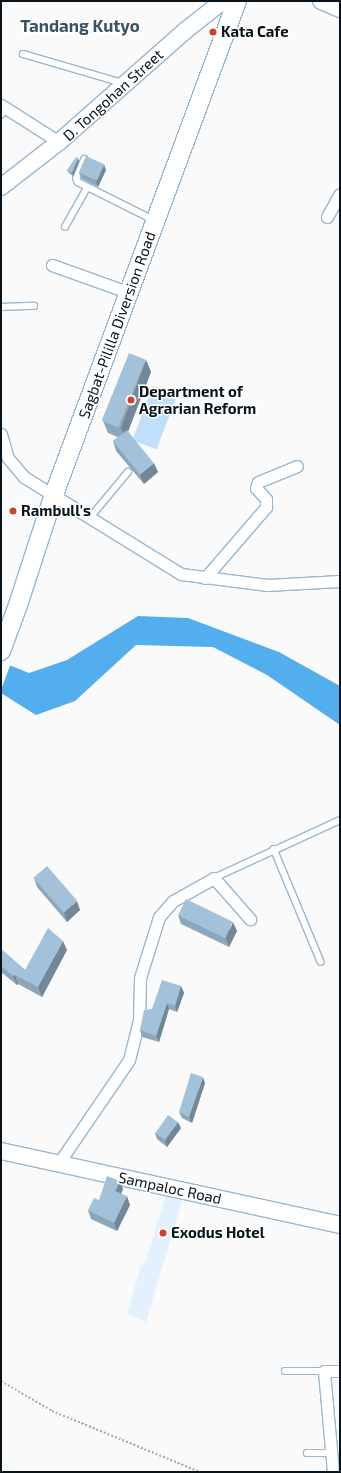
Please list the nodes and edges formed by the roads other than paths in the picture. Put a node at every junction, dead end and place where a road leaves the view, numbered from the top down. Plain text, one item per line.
1 (223, 1) edge
2 (237, 1) edge
3 (321, 1) edge
4 (340, 9) edge
5 (23, 54) dead end
6 (124, 83) junction
7 (3, 109) edge
8 (59, 142) junction
9 (85, 159) edge
10 (1, 187) edge
11 (86, 188) junction
12 (340, 194) edge
13 (327, 217) dead end
14 (156, 221) junction
15 (65, 227) dead end
16 (52, 264) dead end
17 (130, 293) junction
18 (1, 306) edge
19 (34, 306) dead end
20 (1, 434) edge
21 (297, 466) dead end
22 (128, 472) dead end
23 (53, 497) junction
24 (89, 519) junction
25 (205, 578) junction
26 (340, 581) edge
27 (1, 650) edge
28 (340, 820) edge
29 (274, 849) junction
30 (214, 878) junction
31 (250, 919) dead end
32 (321, 962) dead end
33 (1, 1151) edge
34 (58, 1164) junction
35 (340, 1225) edge
36 (286, 1371) dead end
37 (324, 1371) junction
38 (340, 1371) edge
39 (307, 1453) dead end
40 (331, 1453) junction
41 (333, 1472) edge

1 - 6 main road, D. Tongohan Street
2 - 14 main road, Sagbat-Pililla Diversion Road
3 - 4 main road
5 - 6 lane
6 - 8 main road, D. Tongohan Street
7 - 8 street
8 - 10 main road, D. Tongohan Street
9 - 11 lane
11 - 14 lane
11 - 15 lane
12 - 13 street
14 - 17 main road, Sagbat-Pililla Diversion Road
16 - 17 street
17 - 23 main road, Sagbat-Pililla Diversion Road
18 - 19 lane
20 - 23 street
21 - 25 street
22 - 24 lane
23 - 24 street
23 - 27 main road, Sagbat-Pililla Diversion Road
24 - 25 street
25 - 26 street
28 - 29 lane
29 - 30 lane
29 - 32 lane
30 - 31 street
30 - 34 street
33 - 34 main road, Sampaloc Road
34 - 35 main road, Sampaloc Road
36 - 37 lane
37 - 38 street
37 - 40 street
39 - 40 lane
40 - 41 street

